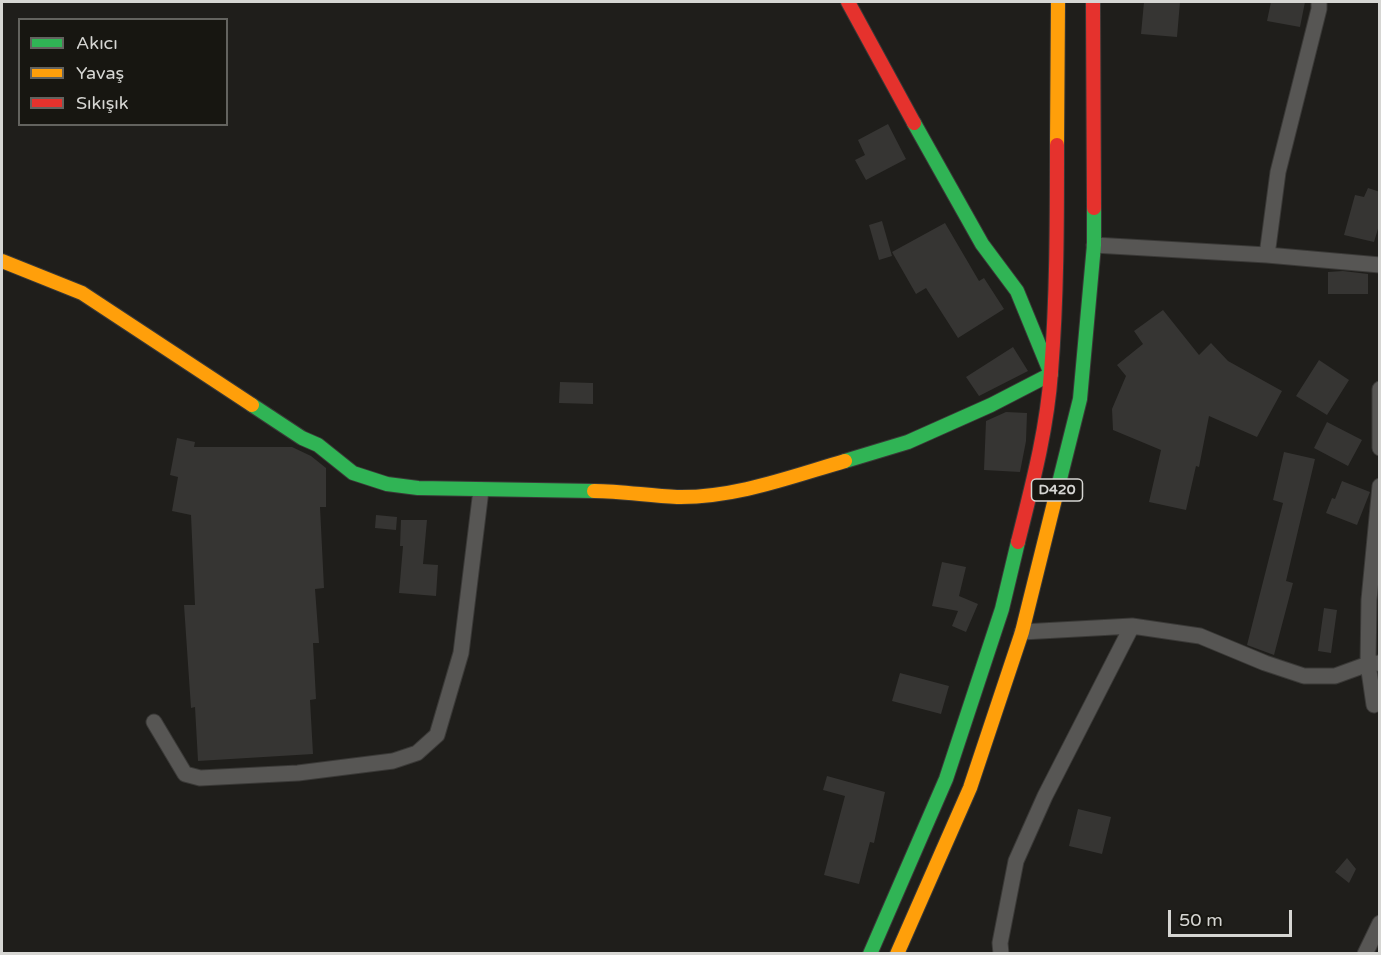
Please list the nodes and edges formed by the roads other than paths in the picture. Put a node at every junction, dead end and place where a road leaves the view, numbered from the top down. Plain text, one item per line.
1 (848, 2) edge
2 (1058, 2) edge
3 (1093, 2) edge
4 (1319, 2) edge
5 (1094, 245) junction
6 (1268, 255) junction
7 (2, 261) edge
8 (1380, 265) edge
9 (1051, 374) junction
10 (1380, 389) edge
11 (1380, 448) edge
12 (1380, 486) edge
13 (481, 490) junction
14 (1377, 526) edge
15 (1132, 626) junction
16 (1022, 632) junction
17 (1374, 664) edge
18 (1374, 705) dead end
19 (154, 722) dead end
20 (1380, 923) edge
21 (870, 954) edge
22 (897, 954) edge
23 (1001, 954) edge
24 (1365, 954) edge

1 - 9 main road
2 - 9 main road, D420
3 - 5 main road, D420
4 - 6 street
5 - 6 street
5 - 16 main road, D420
6 - 8 street
7 - 13 main road
9 - 13 main road
9 - 21 main road, D420
10 - 11 street
12 - 14 street
13 - 19 street
14 - 17 street
15 - 16 street
15 - 17 street
15 - 23 street
16 - 22 main road, D420
17 - 18 street
20 - 24 street

